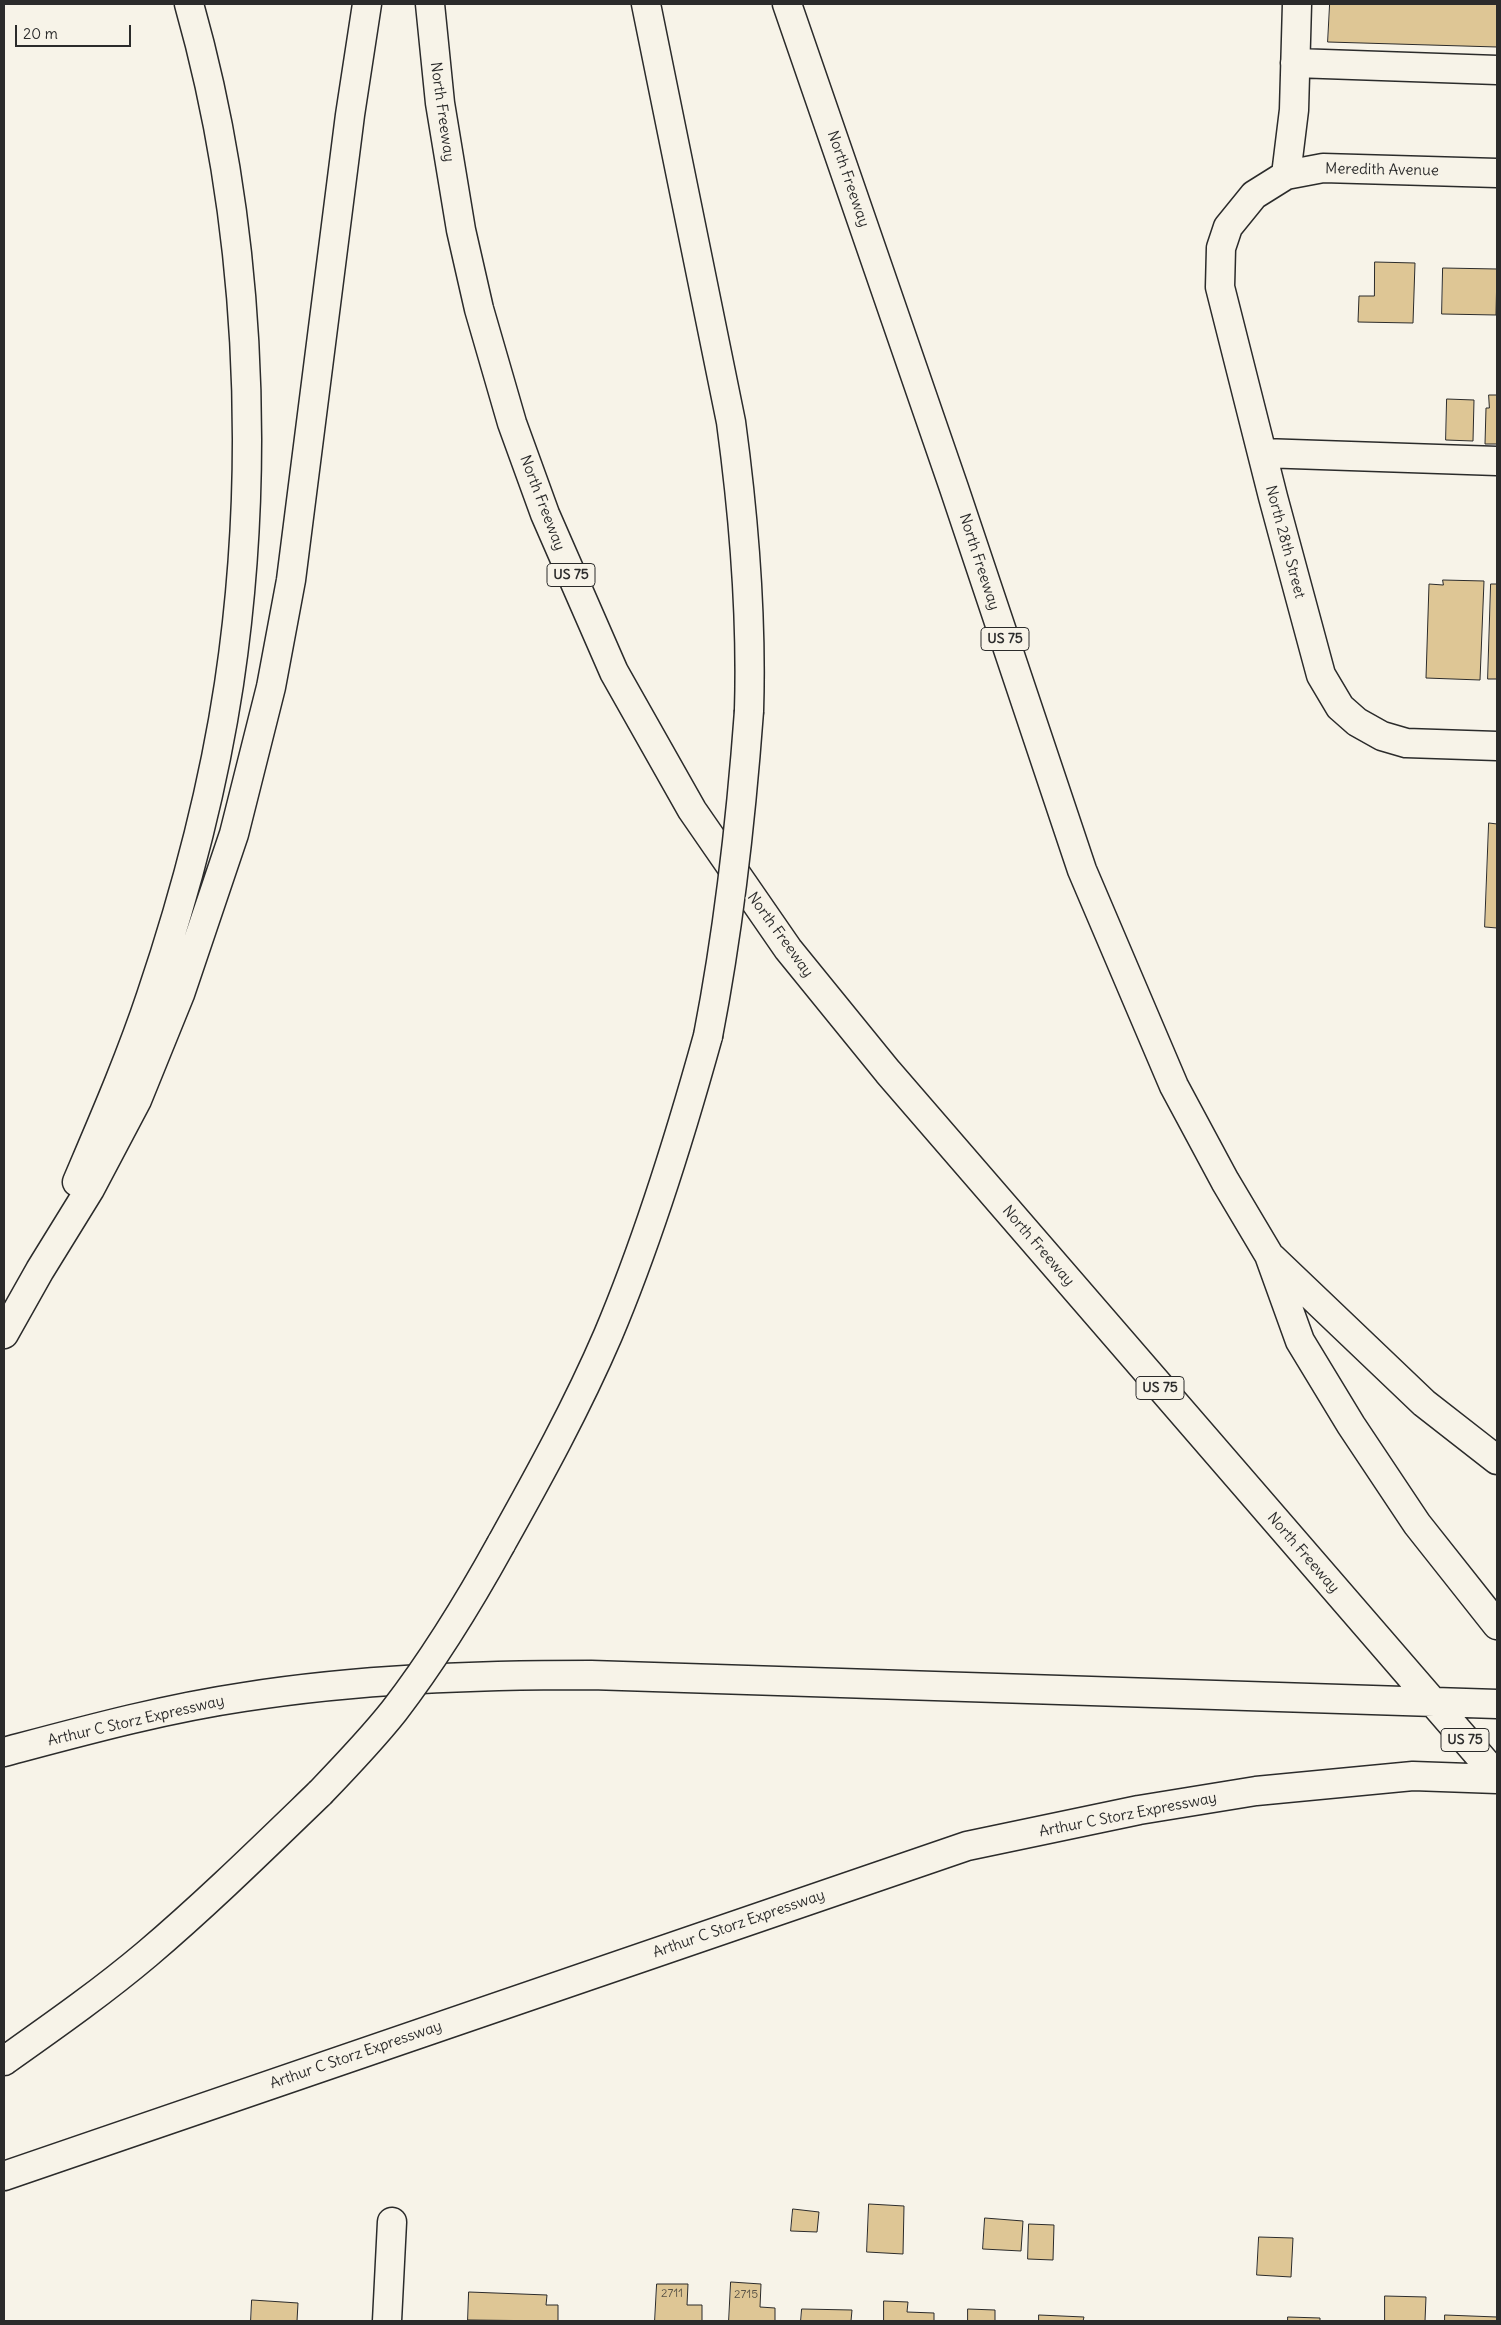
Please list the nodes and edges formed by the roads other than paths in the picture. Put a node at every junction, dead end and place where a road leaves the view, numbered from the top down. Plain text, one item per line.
1 (189, 4) edge
2 (368, 4) edge
3 (430, 4) edge
4 (646, 4) edge
5 (787, 4) edge
6 (1297, 4) edge
7 (1295, 63) junction
8 (1497, 70) edge
9 (1497, 173) edge
10 (1286, 175) junction
11 (1228, 227) joint
12 (1262, 453) junction
13 (1497, 461) edge
14 (1488, 745) edge
15 (1269, 1255) junction
16 (40, 1270) junction
17 (4, 1334) edge
18 (1497, 1460) edge
19 (1497, 1625) edge
20 (1432, 1704) junction
21 (1497, 1704) edge
22 (4, 1752) edge
23 (1497, 1778) edge
24 (4, 2061) edge
25 (4, 2176) edge
26 (392, 2222) dead end
27 (387, 2321) edge

1 - 16 main road
2 - 16 main road
3 - 20 main road, North Freeway / US 75
4 - 24 main road, bridge
5 - 15 main road, North Freeway / US 75
6 - 7 main road
7 - 8 main road
7 - 10 main road
9 - 10 main road, Meredith Avenue
10 - 11 main road, Meredith Avenue
11 - 12 main road, North 28th Street
12 - 13 main road
12 - 14 main road, North 28th Street
15 - 18 main road
15 - 19 main road, North Freeway / US 75
16 - 17 main road
20 - 21 main road, Arthur C Storz Expressway
20 - 22 main road, Arthur C Storz Expressway
20 - 23 main road, US 75
23 - 25 main road, Arthur C Storz Expressway
26 - 27 main road

